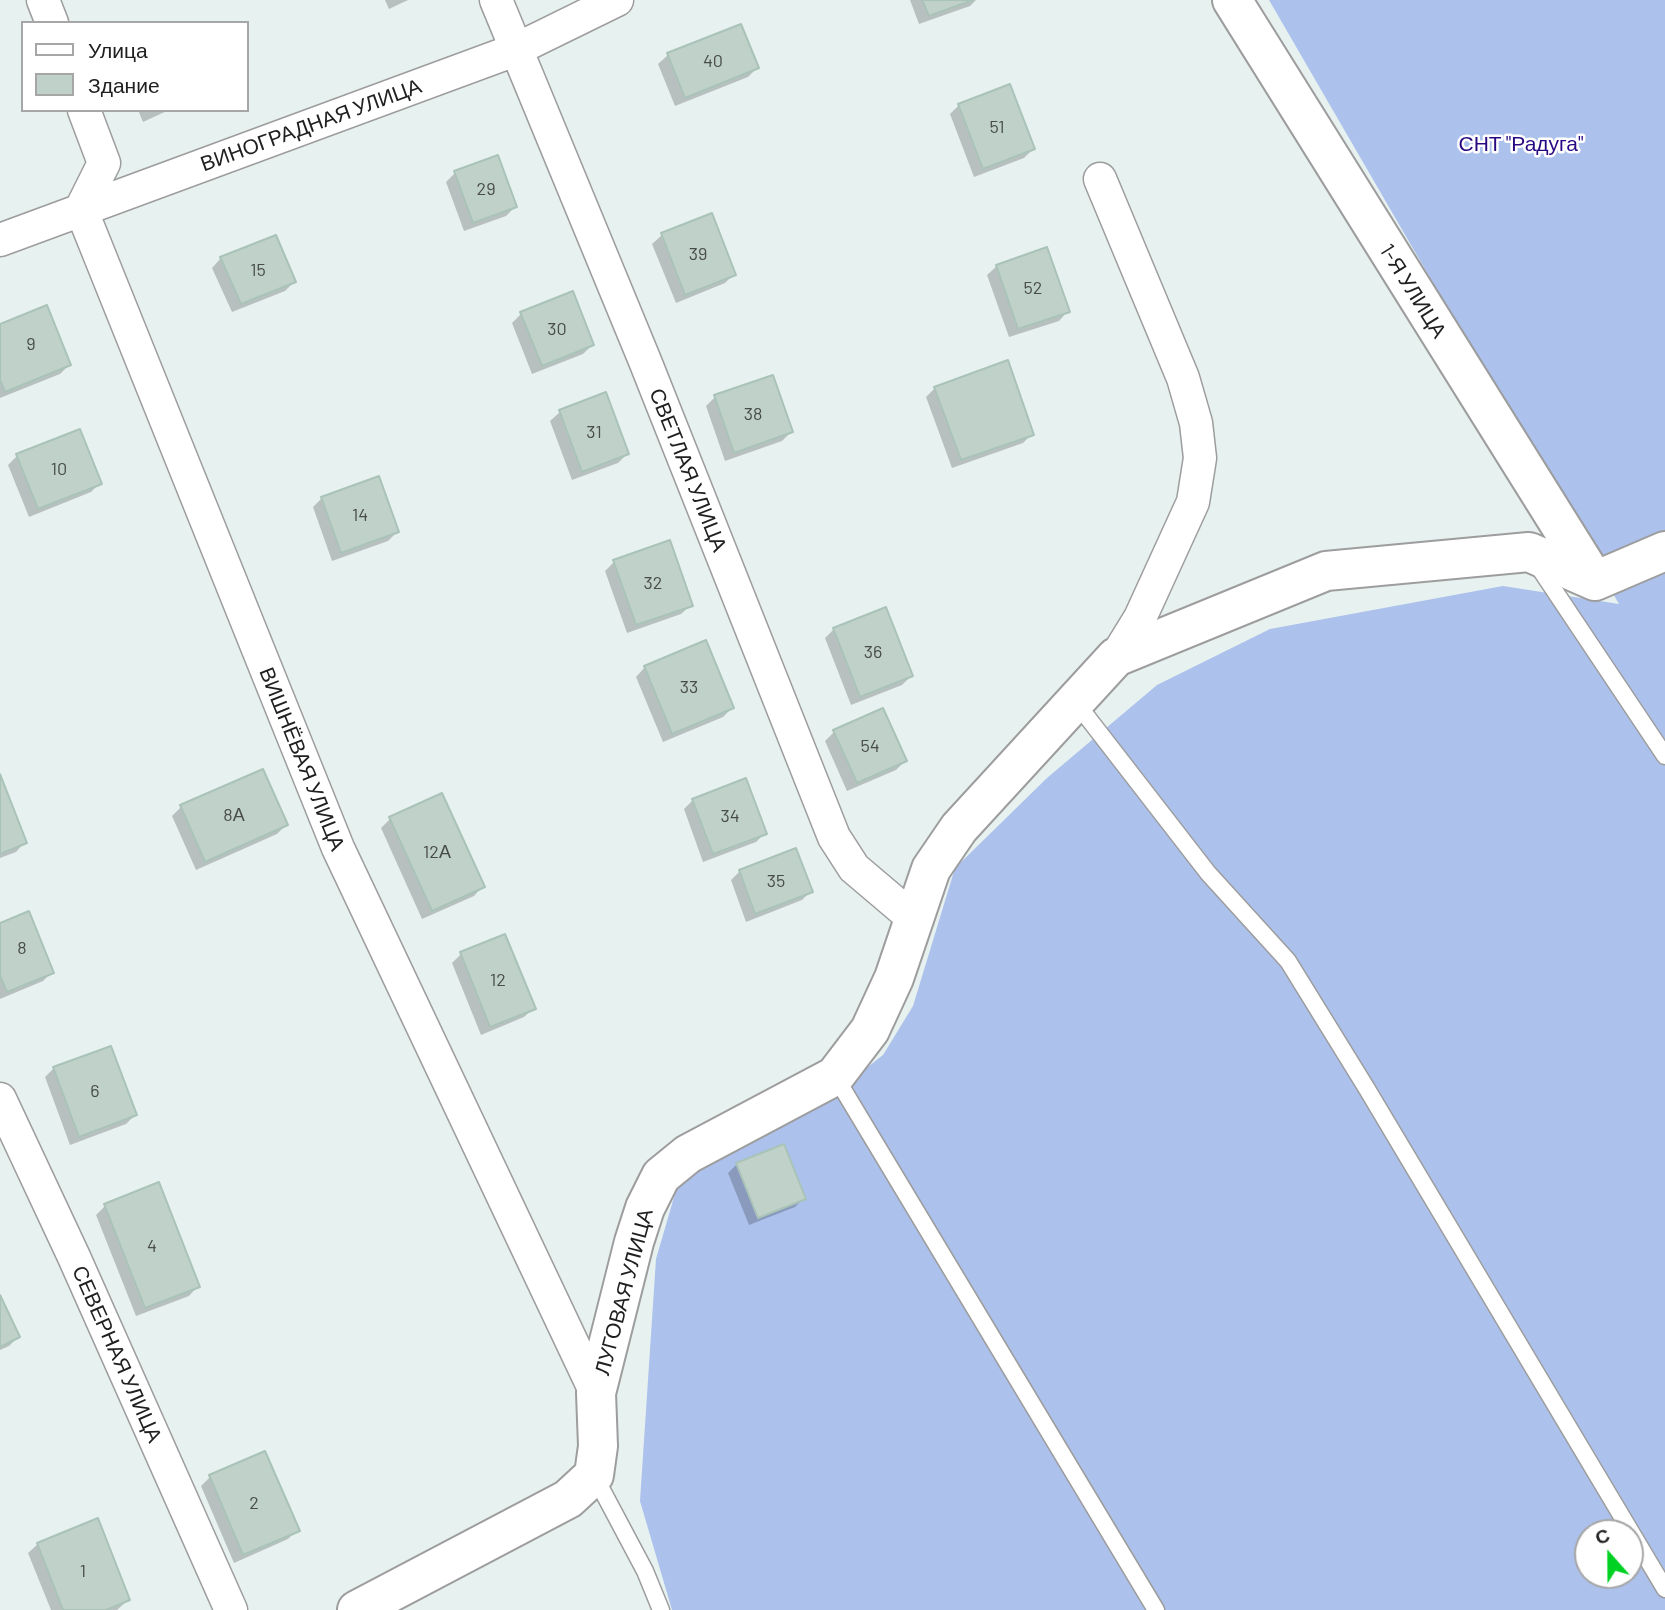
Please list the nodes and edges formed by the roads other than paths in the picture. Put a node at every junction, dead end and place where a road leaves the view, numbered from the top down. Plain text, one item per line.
1 (43, 0) edge
2 (496, 0) edge
3 (617, 0) edge
4 (1232, 0) edge
5 (51, 21) edge
6 (515, 51) junction
7 (85, 112) edge
8 (1100, 179) dead end
9 (81, 209) junction
10 (0, 240) edge
11 (1665, 551) edge
12 (1529, 552) junction
13 (1595, 581) junction
14 (1116, 657) junction
15 (1074, 701) junction
16 (1665, 756) edge
17 (912, 918) junction
18 (835, 1076) junction
19 (0, 1099) edge
20 (596, 1394) junction
21 (594, 1475) junction
22 (1665, 1589) edge
23 (231, 1610) edge
24 (357, 1610) edge
25 (661, 1610) edge
26 (1156, 1610) edge

1 - 5 street
2 - 6 street, СВЕТЛАЯ УЛИЦА
3 - 6 street, ВИНОГРАДНАЯ УЛИЦА
4 - 13 street, 1-Я УЛИЦА
6 - 9 street, ВИНОГРАДНАЯ УЛИЦА
6 - 17 street, СВЕТЛАЯ УЛИЦА
7 - 9 street
8 - 14 street
9 - 10 street, ВИНОГРАДНАЯ УЛИЦА
9 - 20 street, ВИШНЁВАЯ УЛИЦА
11 - 13 street
12 - 13 street
12 - 14 street
12 - 16 lane
14 - 15 street, ЛУГОВАЯ УЛИЦА
15 - 17 street, ЛУГОВАЯ УЛИЦА
15 - 22 lane
17 - 18 street, ЛУГОВАЯ УЛИЦА
18 - 20 street, ЛУГОВАЯ УЛИЦА
18 - 26 lane
19 - 23 street, СЕВЕРНАЯ УЛИЦА
20 - 21 street, ЛУГОВАЯ УЛИЦА
21 - 24 street
21 - 25 lane

